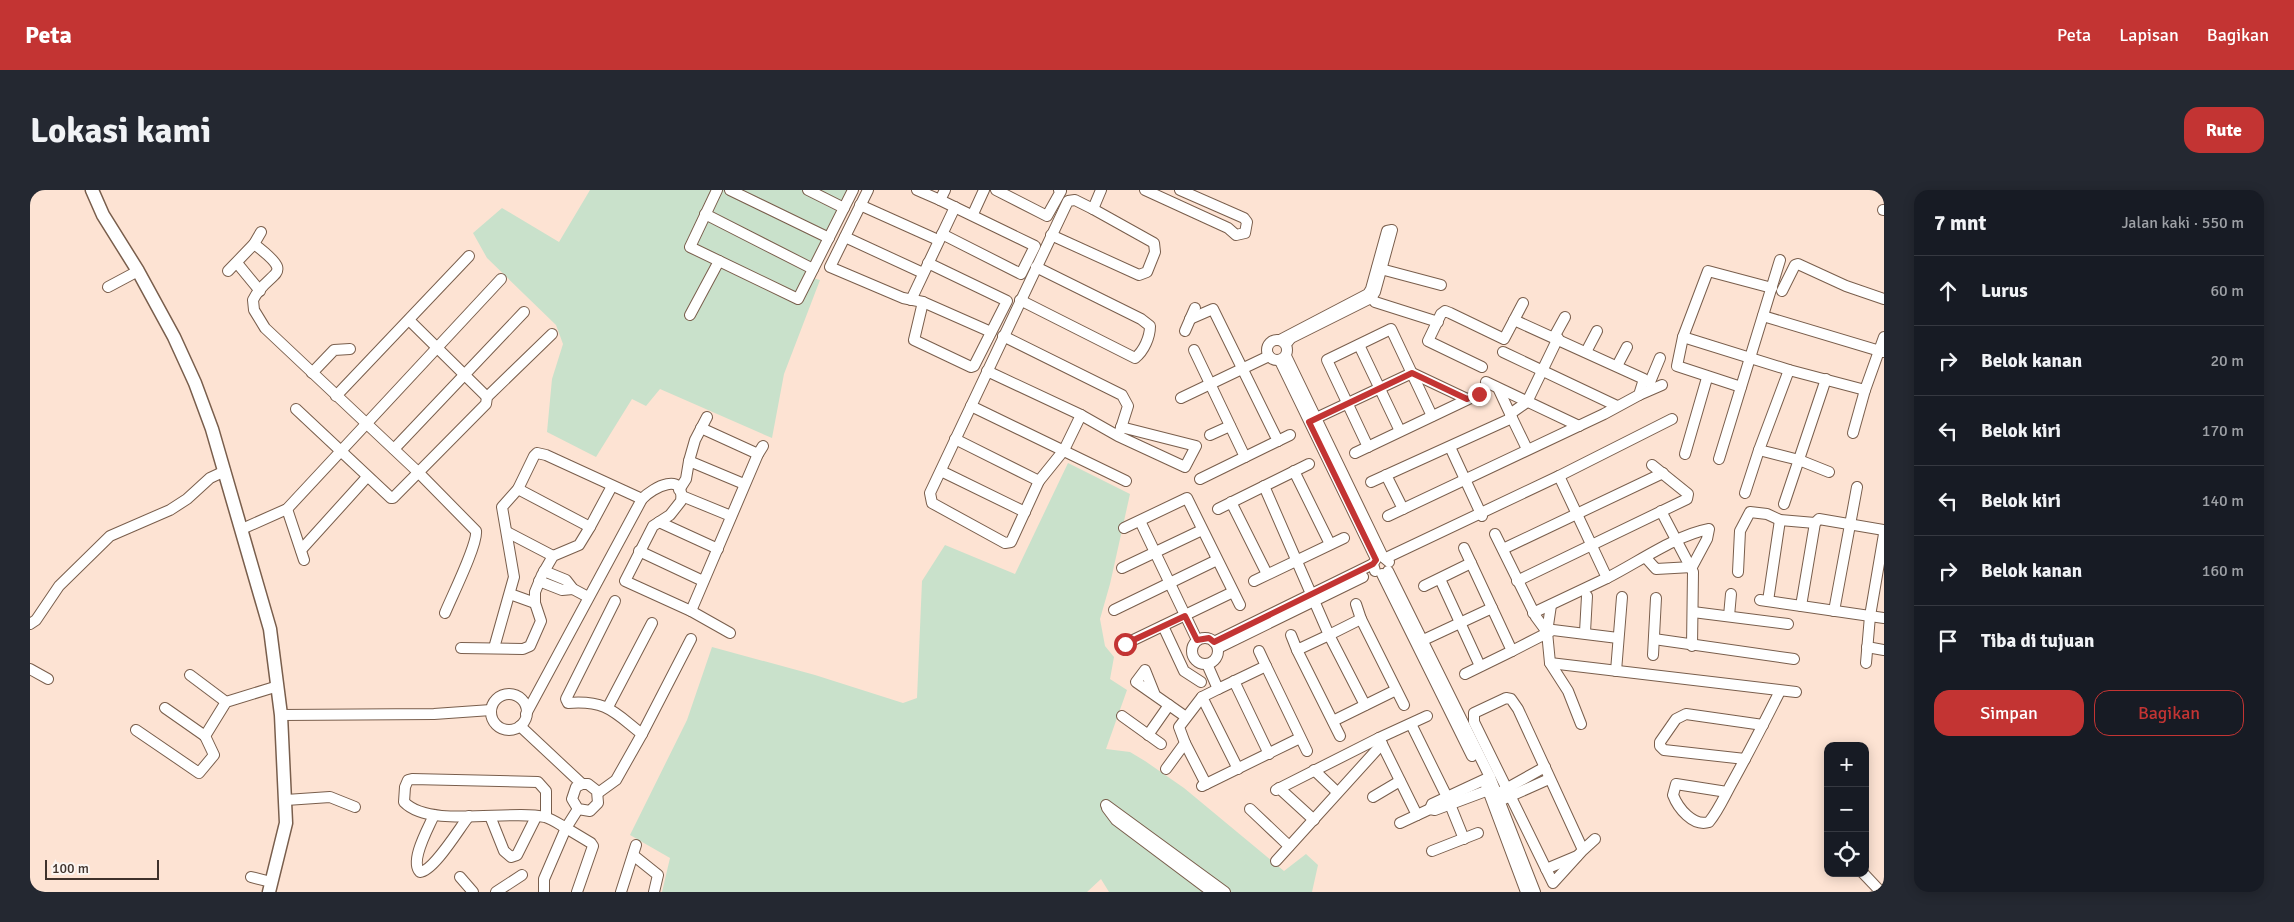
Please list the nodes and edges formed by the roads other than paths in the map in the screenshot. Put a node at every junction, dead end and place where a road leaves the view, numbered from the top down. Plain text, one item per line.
1 (92, 190) edge
2 (716, 190) edge
3 (730, 190) edge
4 (808, 190) edge
5 (853, 190) edge
6 (868, 190) edge
7 (917, 190) edge
8 (945, 190) edge
9 (984, 190) edge
10 (996, 190) edge
11 (1059, 190) edge
12 (1102, 190) edge
13 (1145, 190) edge
14 (1180, 190) edge
15 (940, 200) junction
16 (860, 205) junction
17 (955, 207) junction
18 (844, 208) junction
19 (1093, 209) junction
20 (705, 214) junction
21 (973, 214) junction
22 (261, 232) dead end
23 (1051, 234) junction
24 (845, 237) junction
25 (940, 237) junction
26 (829, 238) junction
27 (254, 244) junction
28 (469, 256) dead end
29 (1780, 260) dead end
30 (719, 261) junction
31 (236, 263) junction
32 (928, 263) junction
33 (1036, 266) junction
34 (813, 269) junction
35 (228, 270) dead end
36 (138, 271) junction
37 (923, 273) junction
38 (501, 279) dead end
39 (1441, 285) dead end
40 (108, 288) dead end
41 (1772, 288) junction
42 (260, 291) junction
43 (1782, 291) dead end
44 (1369, 296) junction
45 (1884, 299) edge
46 (911, 300) junction
47 (1020, 300) junction
48 (923, 302) junction
49 (1523, 303) dead end
50 (1194, 308) dead end
51 (524, 312) dead end
52 (690, 315) dead end
53 (1763, 316) junction
54 (1565, 317) dead end
55 (1190, 319) junction
56 (409, 320) junction
57 (1514, 320) junction
58 (1438, 322) junction
59 (1185, 331) dead end
60 (991, 332) junction
61 (1597, 332) dead end
62 (552, 334) dead end
63 (1003, 336) junction
64 (1683, 337) junction
65 (1884, 337) edge
66 (1556, 338) junction
67 (1283, 342) junction
68 (1359, 344) junction
69 (1627, 347) dead end
70 (350, 349) dead end
71 (437, 349) junction
72 (1194, 350) dead end
73 (1881, 351) edge
74 (1503, 352) dead end
75 (1586, 352) junction
76 (1268, 356) junction
77 (1750, 356) junction
78 (1283, 358) junction
79 (1660, 358) dead end
80 (1618, 366) junction
81 (1482, 367) dead end
82 (1242, 369) junction
83 (1542, 370) junction
84 (1789, 370) junction
85 (987, 371) junction
86 (312, 373) junction
87 (1412, 373) junction
88 (466, 375) junction
89 (1707, 378) junction
90 (1826, 379) junction
91 (1486, 382) dead end
92 (1654, 383) junction
93 (1210, 384) junction
94 (1379, 388) junction
95 (1741, 388) junction
96 (1499, 390) junction
97 (1865, 390) junction
98 (1479, 394) dead end
99 (1639, 395) junction
100 (336, 396) junction
101 (487, 398) junction
102 (1181, 398) dead end
103 (1467, 399) junction
104 (1526, 402) junction
105 (1348, 403) junction
106 (971, 406) junction
107 (1617, 406) junction
108 (296, 409) dead end
109 (1081, 415) junction
110 (1432, 416) junction
111 (1511, 416) junction
112 (707, 417) dead end
113 (1672, 418) dead end
114 (1313, 420) junction
115 (366, 425) junction
116 (1230, 426) junction
117 (1578, 426) junction
118 (701, 428) junction
119 (1119, 431) junction
120 (1400, 431) junction
121 (1852, 433) dead end
122 (1210, 435) dead end
123 (1290, 435) dead end
124 (955, 439) junction
125 (1278, 441) junction
126 (1368, 447) junction
127 (1450, 447) junction
128 (394, 449) junction
129 (1527, 449) junction
130 (1064, 450) junction
131 (1760, 450) junction
132 (340, 452) junction
133 (1355, 453) dead end
134 (1685, 454) dead end
135 (1245, 457) junction
136 (1719, 458) dead end
137 (1798, 460) junction
138 (689, 461) junction
139 (1310, 464) dead end
140 (1652, 465) dead end
141 (225, 471) junction
142 (941, 471) junction
143 (418, 472) junction
144 (1294, 472) junction
145 (1829, 472) dead end
146 (1663, 473) junction
147 (1386, 475) junction
148 (367, 477) junction
149 (1200, 479) dead end
150 (1466, 479) junction
151 (1561, 479) junction
152 (1039, 481) junction
153 (1126, 481) dead end
154 (1371, 482) dead end
155 (744, 484) junction
156 (612, 486) junction
157 (1264, 486) junction
158 (1857, 487) dead end
159 (518, 489) junction
160 (680, 493) junction
161 (1745, 493) dead end
162 (642, 498) junction
163 (1231, 502) junction
164 (1784, 504) dead end
165 (287, 509) junction
166 (1402, 509) junction
167 (1218, 510) dead end
168 (1661, 511) junction
169 (1024, 512) junction
170 (1576, 514) junction
171 (1482, 515) junction
172 (731, 516) junction
173 (1388, 516) dead end
174 (1780, 520) junction
175 (1140, 521) junction
176 (659, 522) junction
177 (1815, 523) junction
178 (1850, 524) junction
179 (590, 527) junction
180 (1124, 528) dead end
181 (242, 529) junction
182 (1202, 530) junction
183 (507, 532) junction
184 (1884, 532) edge
185 (1495, 534) dead end
186 (1344, 538) dead end
187 (1677, 541) junction
188 (1330, 544) junction
189 (1590, 546) junction
190 (1464, 548) dead end
191 (718, 549) junction
192 (1502, 549) junction
193 (301, 550) junction
194 (639, 551) junction
195 (1155, 552) junction
196 (553, 556) junction
197 (1646, 558) junction
198 (1298, 559) junction
199 (304, 560) dead end
200 (1217, 560) junction
201 (1471, 564) junction
202 (1382, 565) junction
203 (1692, 567) junction
204 (1122, 568) dead end
205 (544, 571) junction
206 (1738, 572) dead end
207 (1267, 574) junction
208 (1607, 578) junction
209 (1440, 579) junction
210 (539, 581) junction
211 (704, 581) junction
212 (1254, 581) dead end
213 (1518, 581) junction
214 (1170, 583) junction
215 (1424, 586) dead end
216 (573, 589) junction
217 (1233, 592) junction
218 (510, 594) junction
219 (1731, 594) dead end
220 (588, 596) junction
221 (1587, 596) dead end
222 (1314, 597) junction
223 (1622, 597) dead end
224 (1656, 598) dead end
225 (616, 601) dead end
226 (535, 604) junction
227 (1240, 604) dead end
228 (1356, 604) dead end
229 (1551, 605) junction
230 (1800, 606) junction
231 (1492, 608) junction
232 (1114, 610) dead end
233 (1834, 610) junction
234 (691, 611) junction
235 (1693, 612) junction
236 (445, 613) dead end
237 (1533, 613) junction
238 (1185, 616) junction
239 (1729, 616) junction
240 (1870, 616) junction
241 (1884, 618) edge
242 (1361, 619) junction
243 (652, 623) dead end
244 (30, 624) edge
245 (1460, 624) junction
246 (1788, 624) dead end
247 (1163, 626) junction
248 (1547, 632) junction
249 (1584, 632) junction
250 (730, 633) dead end
251 (1291, 635) dead end
252 (1329, 635) junction
253 (1618, 638) junction
254 (691, 639) dead end
255 (1654, 639) junction
256 (1197, 640) junction
257 (1420, 642) junction
258 (1125, 644) dead end
259 (1216, 645) junction
260 (1692, 646) junction
261 (1867, 647) junction
262 (461, 648) dead end
263 (494, 648) junction
264 (1297, 650) junction
265 (1884, 650) edge
266 (1259, 651) dead end
267 (1512, 651) junction
268 (1653, 655) dead end
269 (1794, 659) dead end
270 (1866, 662) dead end
271 (1550, 663) junction
272 (1207, 664) junction
273 (1266, 666) junction
274 (1480, 666) junction
275 (30, 669) edge
276 (1616, 671) junction
277 (1465, 674) dead end
278 (190, 675) dead end
279 (48, 679) dead end
280 (1234, 681) junction
281 (1201, 682) dead end
282 (278, 686) junction
283 (1218, 689) junction
284 (1396, 690) junction
285 (1780, 691) junction
286 (1796, 692) dead end
287 (1155, 695) dead end
288 (1202, 697) junction
289 (226, 702) junction
290 (1404, 704) dead end
291 (1169, 705) junction
292 (1365, 706) junction
293 (608, 707) junction
294 (165, 708) dead end
295 (491, 710) junction
296 (526, 714) junction
297 (281, 715) junction
298 (1122, 716) dead end
299 (1427, 716) dead end
300 (1186, 718) junction
301 (1333, 721) junction
302 (1411, 724) junction
303 (1581, 724) dead end
304 (1763, 725) junction
305 (520, 726) junction
306 (136, 730) dead end
307 (642, 734) junction
308 (1148, 735) junction
309 (205, 736) junction
310 (1340, 736) dead end
311 (1300, 738) junction
312 (1381, 741) junction
313 (1161, 744) dead end
314 (1186, 744) junction
315 (1307, 751) dead end
316 (1350, 752) junction
317 (1191, 753) junction
318 (1269, 754) junction
319 (1745, 759) junction
320 (1174, 760) junction
321 (1361, 765) junction
322 (1545, 767) junction
323 (1238, 769) junction
324 (1166, 770) dead end
325 (1314, 770) junction
326 (1487, 778) junction
327 (1549, 779) junction
328 (1400, 781) junction
329 (582, 784) junction
330 (1337, 792) junction
331 (1727, 792) junction
332 (598, 793) junction
333 (1499, 793) junction
334 (1373, 796) dead end
335 (286, 800) junction
336 (1449, 800) junction
337 (355, 807) dead end
338 (578, 809) junction
339 (1250, 809) dead end
340 (434, 814) junction
341 (1417, 815) junction
342 (469, 816) junction
343 (490, 816) junction
344 (541, 817) junction
345 (1314, 820) junction
346 (1400, 823) dead end
347 (566, 828) junction
348 (1478, 833) dead end
349 (1464, 839) junction
350 (1595, 839) dead end
351 (1289, 846) junction
352 (1432, 851) dead end
353 (1580, 853) junction
354 (1276, 861) dead end
355 (1546, 869) junction
356 (522, 875) dead end
357 (251, 877) dead end
358 (460, 877) dead end
359 (1867, 877) edge
360 (270, 887) edge
361 (473, 892) edge
362 (496, 892) edge
363 (544, 892) edge
364 (577, 892) edge
365 (621, 892) edge
366 (654, 892) edge
367 (1212, 892) edge
368 (1225, 892) edge
369 (1526, 892) edge
370 (1535, 892) edge
371 (1881, 892) edge

1 - 36 main road
2 - 20 street
3 - 26 street
4 - 18 street
5 - 18 street
6 - 16 street
7 - 15 street
8 - 15 street
9 - 21 street
10 - 11 street
12 - 19 street
13 - 14 street
15 - 17 street
16 - 24 street
16 - 25 street
17 - 21 street
17 - 25 street
18 - 26 street
19 - 23 street
19 - 23 street
20 - 30 street
20 - 34 street
21 - 25 street
22 - 27 street
23 - 33 street
24 - 37 street
24 - 46 street
25 - 32 street
26 - 34 street
27 - 31 street
27 - 42 street
28 - 56 street
29 - 41 street
30 - 34 street
30 - 52 street
31 - 35 street
31 - 42 street
32 - 37 street
32 - 60 street
33 - 47 street
33 - 47 street
36 - 40 street
36 - 141 main road
37 - 46 street
38 - 71 street
39 - 44 street
41 - 53 street
41 - 64 street
42 - 86 street
43 - 45 street
44 - 58 street
44 - 67 street
46 - 48 street
47 - 63 street
48 - 60 street
48 - 60 street
49 - 57 street
50 - 55 street
51 - 88 street
53 - 73 street
53 - 77 street
54 - 66 street
55 - 59 street
55 - 82 street
56 - 71 street
56 - 100 street
57 - 58 street
57 - 66 street
58 - 81 street
61 - 75 street
62 - 101 street
63 - 85 street
63 - 119 street
64 - 77 street
64 - 89 street
65 - 73 street
66 - 75 street
66 - 83 street
67 - 76 street
67 - 78 street
68 - 87 street
68 - 94 street
68 - 105 street
69 - 80 street
70 - 86 street
71 - 88 street
71 - 115 street
72 - 93 street
73 - 97 street
74 - 83 street
75 - 80 street
76 - 78 street
76 - 82 street
77 - 84 street
77 - 95 street
78 - 114 street
79 - 92 street
80 - 92 street
82 - 93 street
82 - 125 street
83 - 104 street
83 - 107 street
84 - 90 street
84 - 131 street
85 - 106 street
85 - 109 street
86 - 100 street
87 - 94 street
87 - 103 street
87 - 110 street
88 - 101 street
88 - 128 street
89 - 95 street
89 - 134 street
90 - 97 street
90 - 137 street
91 - 96 street
92 - 99 street
92 - 99 street
93 - 102 street
93 - 116 street
94 - 105 street
94 - 120 street
95 - 136 street
96 - 104 street
96 - 111 street
97 - 121 street
98 - 103 street
99 - 107 street
100 - 115 street
101 - 143 street
103 - 110 street
104 - 111 street
104 - 117 street
105 - 114 street
105 - 126 street
106 - 124 street
106 - 130 street
107 - 117 street
108 - 132 street
109 - 119 street
109 - 130 street
110 - 120 street
111 - 127 street
111 - 129 street
112 - 118 street
113 - 151 street
114 - 202 street
115 - 128 street
115 - 132 street
116 - 122 street
116 - 135 street
117 - 129 street
118 - 138 street
118 - 155 street
119 - 119 street
120 - 126 street
123 - 125 street
124 - 142 street
124 - 152 street
125 - 135 street
126 - 133 street
127 - 147 street
127 - 150 street
128 - 143 street
129 - 150 street
130 - 152 street
130 - 153 street
131 - 137 street
131 - 161 street
132 - 148 street
132 - 165 street
135 - 149 street
137 - 145 street
137 - 164 street
138 - 155 street
138 - 160 street
139 - 144 street
140 - 146 street
141 - 181 main road
141 - 244 street
142 - 169 street
142 - 169 street
143 - 148 street
143 - 236 street
144 - 157 street
144 - 188 street
146 - 168 street
146 - 170 street
147 - 154 street
147 - 166 street
148 - 193 street
150 - 166 street
150 - 171 street
151 - 170 street
151 - 171 street
152 - 169 street
155 - 172 street
156 - 159 street
156 - 162 street
156 - 179 street
157 - 163 street
157 - 198 street
158 - 178 street
159 - 179 street
159 - 183 street
160 - 162 street
160 - 172 street
160 - 176 street
162 - 220 street
163 - 167 street
163 - 207 street
165 - 181 street
165 - 193 street
166 - 173 street
168 - 187 street
168 - 189 street
170 - 189 street
170 - 192 street
171 - 202 street
172 - 191 street
174 - 177 street
174 - 206 street
174 - 230 street
175 - 180 street
175 - 182 street
175 - 195 street
176 - 191 street
176 - 194 street
177 - 178 street
177 - 230 street
178 - 184 street
178 - 233 street
179 - 196 street
181 - 282 main road
182 - 195 street
182 - 200 street
183 - 196 street
183 - 218 street
184 - 240 street
185 - 192 street
186 - 188 street
187 - 197 street
187 - 203 street
187 - 203 street
188 - 198 street
189 - 208 street
189 - 213 street
190 - 201 street
191 - 211 street
192 - 213 street
193 - 199 street
194 - 211 street
194 - 234 street
195 - 204 street
195 - 214 street
196 - 205 street
197 - 203 street
197 - 208 street
198 - 207 street
198 - 222 street
200 - 214 street
200 - 217 street
201 - 209 street
201 - 231 street
202 - 222 street
202 - 257 street
203 - 235 street
205 - 210 street
205 - 216 street
207 - 212 street
208 - 229 street
209 - 215 street
209 - 245 street
210 - 216 street
210 - 226 street
211 - 234 street
213 - 237 street
214 - 232 street
214 - 238 street
216 - 220 street
217 - 227 street
217 - 238 street
218 - 226 street
218 - 263 street
219 - 239 street
220 - 296 street
221 - 249 street
222 - 252 street
222 - 259 street
223 - 253 street
224 - 255 street
225 - 293 street
226 - 263 street
228 - 242 street
229 - 237 street
229 - 248 street
230 - 233 street
231 - 245 street
231 - 267 street
233 - 240 street
234 - 250 street
235 - 239 street
235 - 260 street
237 - 248 street
238 - 247 street
238 - 256 street
239 - 246 street
240 - 241 street
240 - 261 street
242 - 252 street
242 - 284 street
243 - 293 street
245 - 257 street
245 - 274 street
247 - 258 street
247 - 281 street
248 - 249 street
248 - 267 street
248 - 271 street
249 - 253 street
251 - 264 street
252 - 264 street
252 - 292 street
253 - 276 street
254 - 307 street
255 - 260 street
255 - 268 street
256 - 259 street
256 - 272 street
257 - 326 street
259 - 272 street
260 - 269 street
261 - 265 street
261 - 270 street
262 - 263 street
264 - 301 street
266 - 273 street
267 - 274 street
271 - 276 street
271 - 303 street
272 - 283 street
273 - 280 street
273 - 311 street
274 - 277 street
275 - 279 street
276 - 285 street
278 - 289 street
280 - 283 street
280 - 318 street
282 - 289 street
282 - 297 main road
283 - 288 street
284 - 290 street
284 - 292 street
285 - 286 street
285 - 304 street
287 - 291 street
288 - 300 street
288 - 323 street
289 - 309 street
291 - 300 street
291 - 308 street
292 - 301 street
293 - 307 street
294 - 309 street
295 - 296 street
295 - 297 street
295 - 305 street
296 - 305 street
297 - 335 main road
298 - 308 street
299 - 302 street
300 - 314 street
301 - 310 street
302 - 312 street
302 - 336 street
304 - 319 street
304 - 319 street
305 - 329 street
306 - 309 street
307 - 332 street
308 - 313 street
311 - 315 street
311 - 318 street
312 - 316 street
312 - 321 street
312 - 328 street
314 - 317 street
314 - 320 street
316 - 321 street
316 - 325 street
317 - 320 street
317 - 323 street
318 - 323 street
319 - 331 street
320 - 324 street
321 - 330 street
322 - 327 street
322 - 333 street
322 - 333 street
325 - 330 street
325 - 345 street
326 - 333 street
326 - 336 street
327 - 333 street
327 - 353 street
328 - 334 street
328 - 341 street
329 - 332 street
329 - 338 street
330 - 345 street
331 - 331 street
332 - 338 street
333 - 336 street
333 - 355 street
333 - 369 street
333 - 370 street
335 - 337 street
335 - 360 main road
336 - 341 street
336 - 349 street
338 - 347 street
339 - 351 street
340 - 342 street
340 - 342 street
340 - 344 street
341 - 346 street
342 - 343 street
343 - 344 street
343 - 344 street
344 - 347 street
345 - 351 street
347 - 363 street
347 - 364 street
348 - 349 street
349 - 352 street
350 - 353 street
351 - 354 street
353 - 355 street
353 - 355 street
356 - 362 street
357 - 360 street
358 - 361 street
359 - 371 street
365 - 366 street
367 - 368 street

